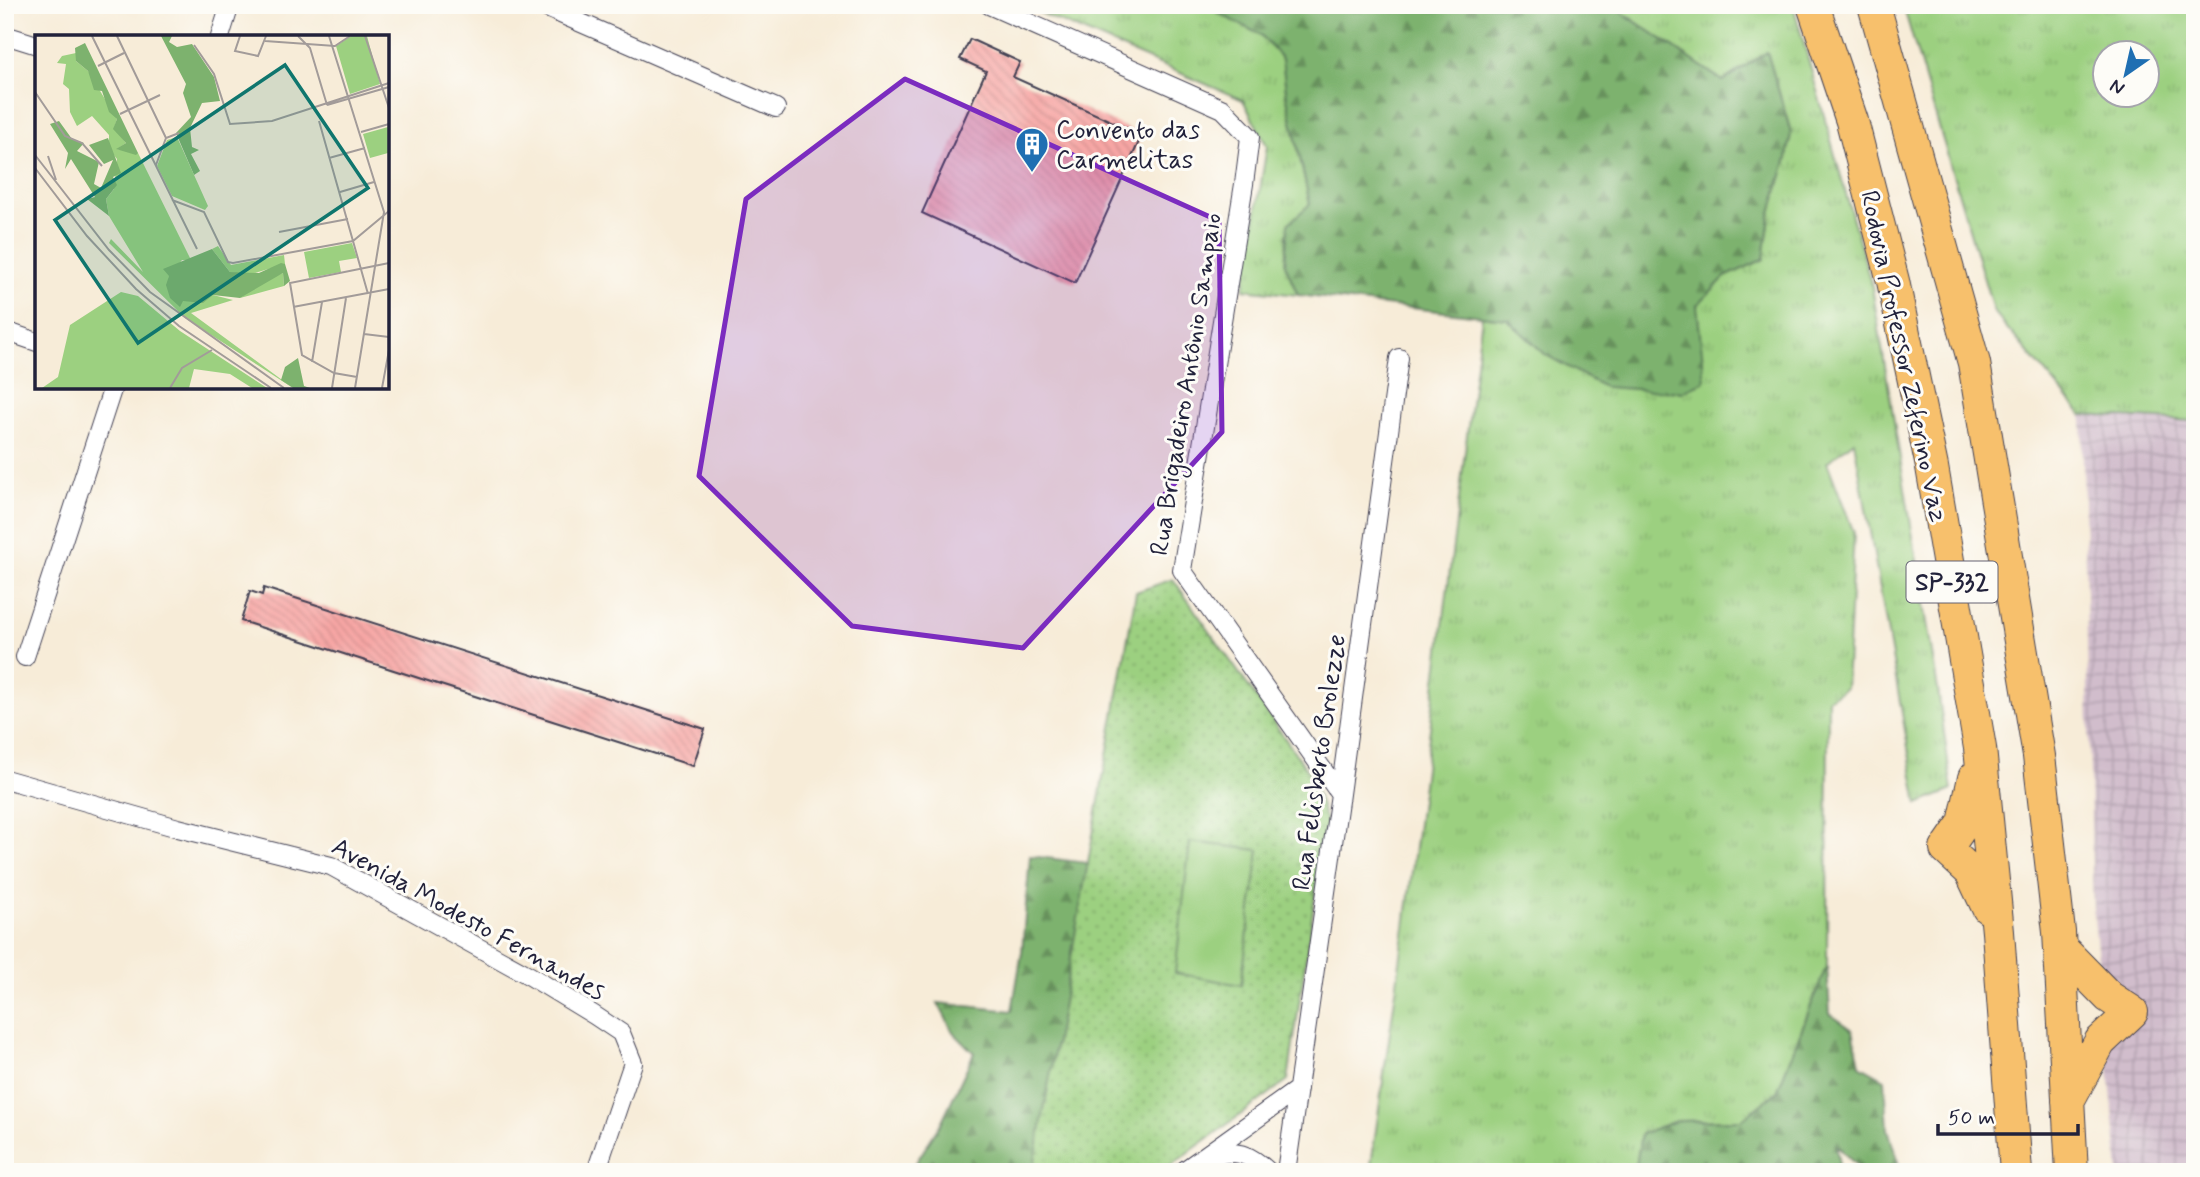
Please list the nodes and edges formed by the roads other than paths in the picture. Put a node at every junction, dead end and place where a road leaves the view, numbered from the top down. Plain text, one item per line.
1 (230, 5) edge
2 (540, 5) edge
3 (989, 5) edge
4 (1813, 5) edge
5 (1874, 5) edge
6 (5, 35) edge
7 (221, 35) edge
8 (35, 44) edge
9 (776, 108) dead end
10 (5, 331) edge
11 (35, 341) edge
12 (1399, 358) dead end
13 (113, 388) edge
14 (25, 657) dead end
15 (1980, 748) junction
16 (5, 779) edge
17 (1340, 794) junction
18 (1998, 932) junction
19 (2060, 947) junction
20 (1298, 1089) junction
21 (2068, 1101) junction
22 (1188, 1167) edge
23 (596, 1172) edge
24 (1269, 1172) edge
25 (1286, 1172) edge
26 (2016, 1172) edge
27 (2072, 1172) edge

1 - 7 street
2 - 9 street
3 - 17 street, Rua Brigadeiro Antônio Sampaio
4 - 15 highway, Rodovia Professor Zeferino Vaz / SP-332
5 - 19 highway, Rodovia Professor Zeferino Vaz / SP-332
6 - 8 street
10 - 11 street
12 - 17 street, Rua Felisberto Brolezze
13 - 14 street
15 - 18 highway, Rodovia Professor Zeferino Vaz / SP-332
15 - 18 highway
16 - 23 street, Avenida Modesto Fernandes
17 - 20 street, Rua Felisberto Brolezze
18 - 26 highway, Rodovia Professor Zeferino Vaz / SP-332
19 - 21 highway, Rodovia Professor Zeferino Vaz / SP-332
19 - 21 highway
20 - 22 street
20 - 25 street, Rua Felisberto Brolezze
21 - 27 highway, Rodovia Professor Zeferino Vaz / SP-332
22 - 24 street

